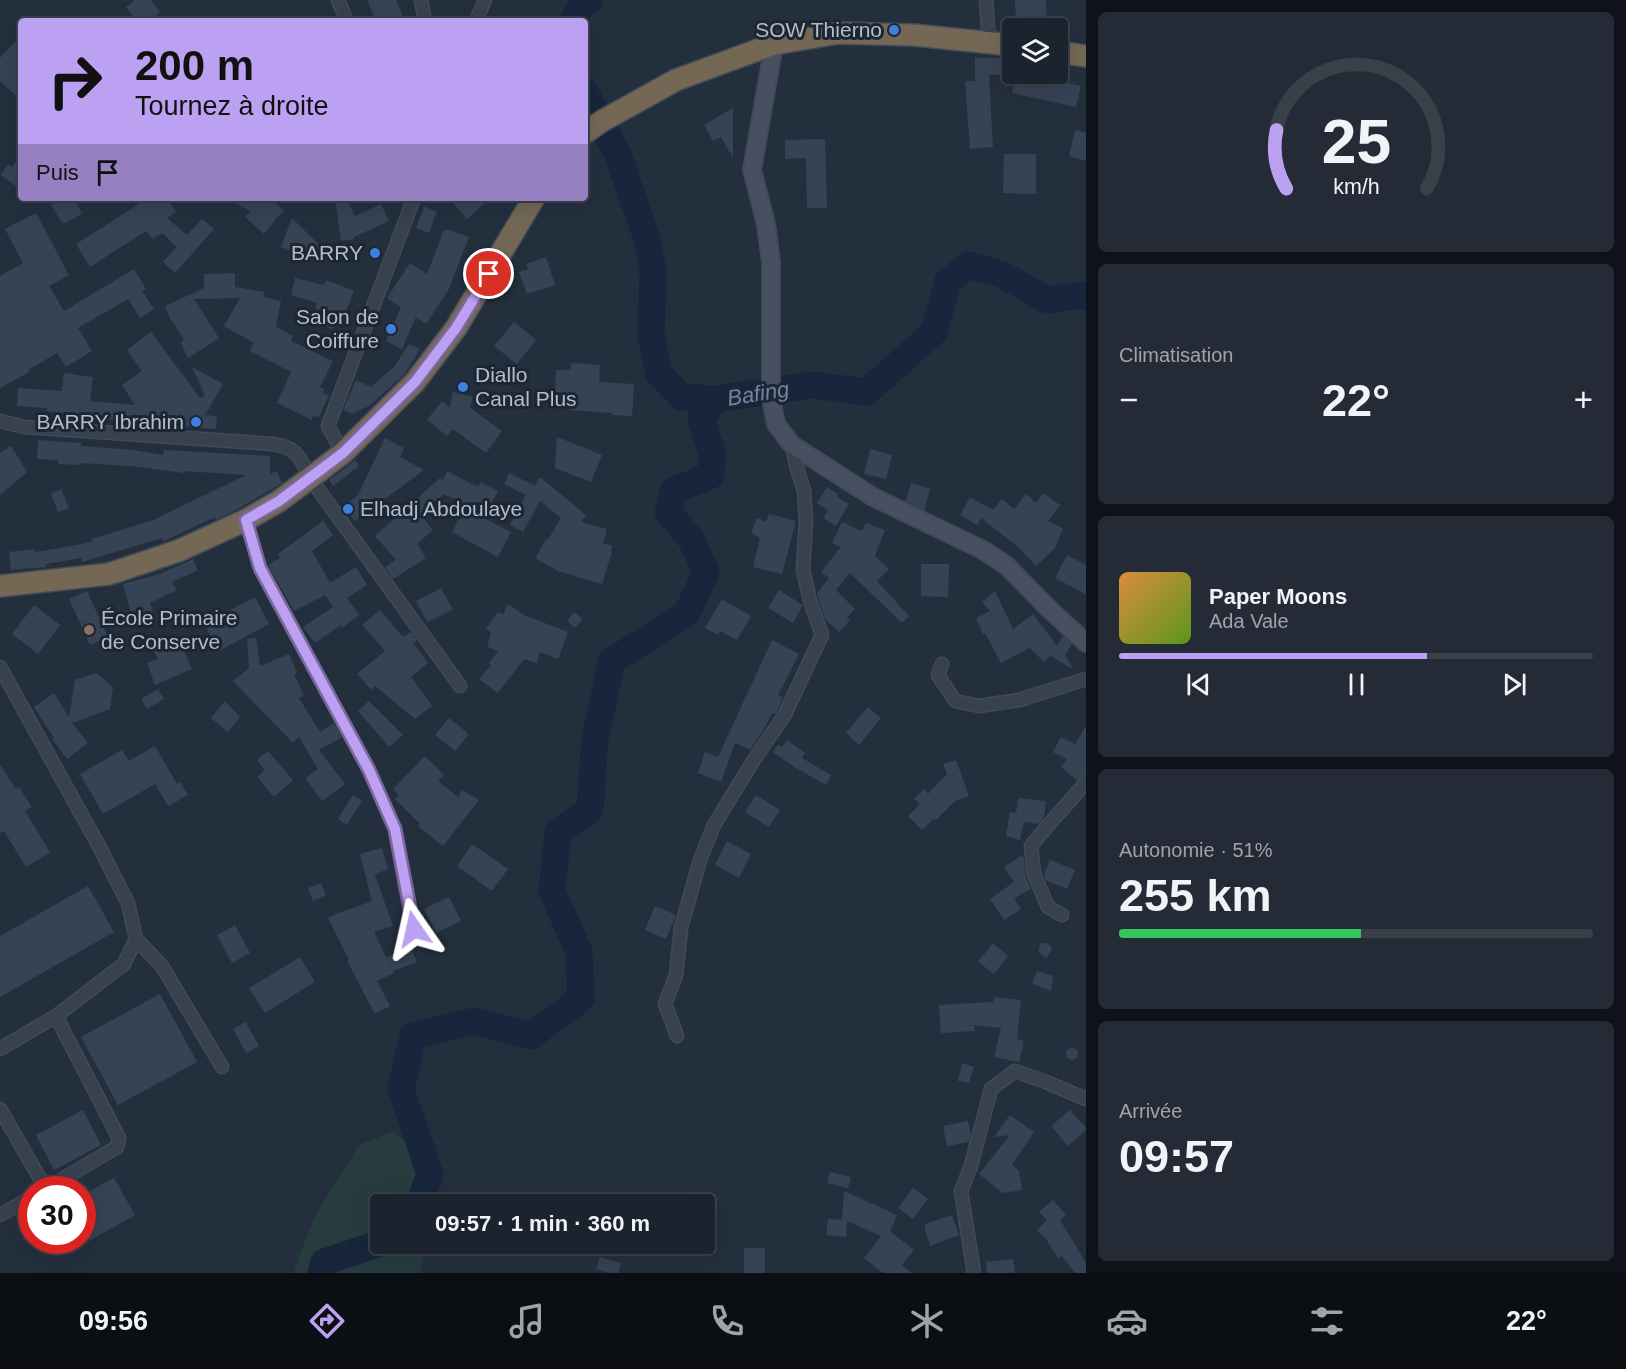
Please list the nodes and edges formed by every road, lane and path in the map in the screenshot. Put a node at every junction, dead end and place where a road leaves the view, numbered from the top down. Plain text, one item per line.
1 (338, 0) edge
2 (421, 0) edge
3 (485, 0) edge
4 (986, 0) edge
5 (346, 18) edge
6 (424, 18) edge
7 (477, 18) edge
8 (989, 42) junction
9 (774, 44) junction
10 (1002, 44) edge
11 (1068, 53) edge
12 (1086, 56) edge
13 (593, 127) edge
14 (413, 201) edge
15 (532, 201) edge
16 (0, 421) edge
17 (792, 445) junction
18 (343, 453) junction
19 (310, 478) junction
20 (246, 520) junction
21 (0, 586) edge
22 (1086, 643) edge
23 (942, 664) dead end
24 (0, 667) edge
25 (1086, 679) edge
26 (460, 686) dead end
27 (1086, 782) edge
28 (1062, 915) dead end
29 (414, 929) dead end
30 (136, 939) junction
31 (56, 1016) junction
32 (677, 1036) dead end
33 (0, 1049) edge
34 (222, 1067) dead end
35 (1086, 1099) edge
36 (0, 1109) edge
37 (38, 1176) edge
38 (67, 1176) edge
39 (18, 1205) edge
40 (0, 1215) edge
41 (974, 1273) edge

1 - 5 street
2 - 6 street
3 - 7 street
4 - 8 street
8 - 9 highway
8 - 10 highway
9 - 13 highway
9 - 17 main road
11 - 12 highway
14 - 18 street
15 - 18 highway
16 - 19 street
17 - 22 main road
17 - 32 street
18 - 19 highway
19 - 20 highway
19 - 26 street
20 - 21 highway
20 - 29 street
23 - 25 street
24 - 30 street
27 - 28 street
30 - 31 street
30 - 34 street
31 - 33 street
31 - 38 street
35 - 41 street
36 - 37 street
39 - 40 street

